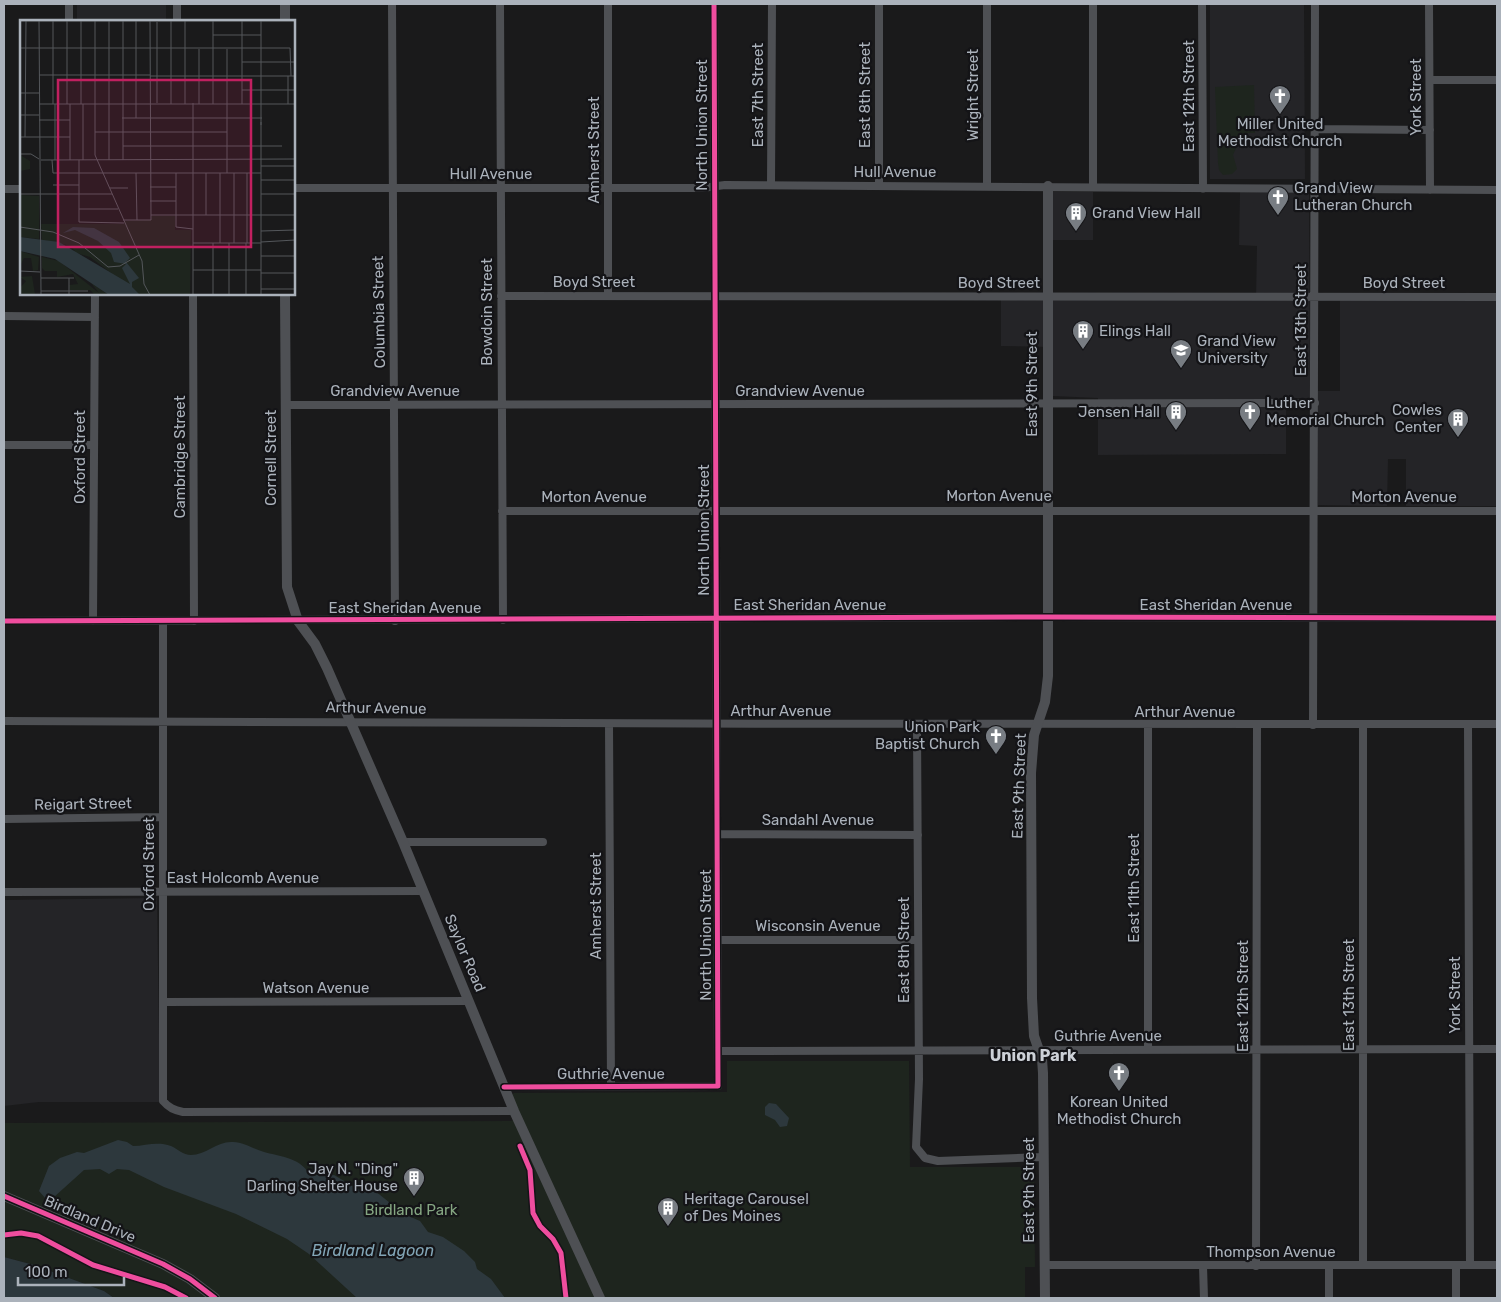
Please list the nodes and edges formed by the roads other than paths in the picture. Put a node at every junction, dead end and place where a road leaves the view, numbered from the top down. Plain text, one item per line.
1 (69, 4) edge
2 (177, 4) edge
3 (285, 4) edge
4 (392, 4) edge
5 (500, 4) edge
6 (608, 4) edge
7 (714, 4) edge
8 (772, 4) edge
9 (879, 4) edge
10 (987, 4) edge
11 (1093, 4) edge
12 (1202, 4) edge
13 (1315, 4) edge
14 (1429, 4) edge
15 (69, 20) edge
16 (176, 20) edge
17 (285, 20) edge
18 (1430, 80) junction
19 (1497, 80) edge
20 (1315, 129) junction
21 (1430, 130) junction
22 (772, 185) junction
23 (879, 186) junction
24 (987, 186) junction
25 (1048, 186) junction
26 (715, 187) junction
27 (295, 188) edge
28 (392, 188) junction
29 (500, 188) junction
30 (608, 188) junction
31 (1093, 188) junction
32 (1315, 188) junction
33 (4, 189) edge
34 (20, 189) edge
35 (1203, 189) junction
36 (1430, 190) junction
37 (1497, 190) edge
38 (95, 295) edge
39 (193, 295) edge
40 (285, 295) edge
41 (608, 295) junction
42 (501, 296) junction
43 (715, 296) junction
44 (1047, 296) junction
45 (1315, 296) junction
46 (1497, 296) edge
47 (4, 316) edge
48 (95, 317) junction
49 (1048, 403) junction
50 (501, 404) junction
51 (1315, 404) junction
52 (285, 405) junction
53 (394, 405) junction
54 (716, 405) junction
55 (4, 445) edge
56 (93, 445) junction
57 (717, 510) junction
58 (1047, 510) junction
59 (1497, 511) edge
60 (502, 512) junction
61 (1314, 512) junction
62 (1047, 617) junction
63 (717, 618) junction
64 (1314, 618) junction
65 (1497, 618) edge
66 (395, 620) junction
67 (503, 620) junction
68 (4, 621) edge
69 (93, 621) junction
70 (163, 621) junction
71 (194, 621) junction
72 (298, 621) junction
73 (4, 721) edge
74 (162, 721) junction
75 (350, 721) junction
76 (1468, 724) junction
77 (1497, 724) edge
78 (609, 725) junction
79 (717, 725) junction
80 (1036, 725) junction
81 (1148, 725) junction
82 (1257, 725) junction
83 (1313, 725) junction
84 (1363, 725) junction
85 (917, 726) junction
86 (163, 817) junction
87 (4, 819) edge
88 (718, 834) junction
89 (918, 834) junction
90 (403, 842) junction
91 (543, 842) dead end
92 (423, 891) junction
93 (4, 892) edge
94 (163, 892) junction
95 (718, 940) junction
96 (918, 940) junction
97 (468, 1001) junction
98 (163, 1002) junction
99 (1038, 1049) junction
100 (1469, 1049) junction
101 (1497, 1049) edge
102 (918, 1050) junction
103 (1148, 1050) junction
104 (1256, 1050) junction
105 (1362, 1050) junction
106 (719, 1051) junction
107 (611, 1086) junction
108 (718, 1086) joint
109 (504, 1087) junction
110 (514, 1111) junction
111 (1044, 1157) junction
112 (4, 1196) edge
113 (1363, 1265) junction
114 (1456, 1265) junction
115 (1470, 1265) junction
116 (1497, 1265) edge
117 (1044, 1266) junction
118 (1203, 1266) junction
119 (1256, 1266) junction
120 (1329, 1266) junction
121 (215, 1298) edge
122 (600, 1298) edge
123 (1045, 1298) edge
124 (1204, 1298) edge
125 (1329, 1298) edge
126 (1456, 1298) edge

1 - 15 street
2 - 16 street
3 - 17 street
4 - 28 street, Columbia Street
5 - 29 street, Bowdoin Street
6 - 30 street, Amherst Street
7 - 26 street, North Union Street
8 - 22 street, East 7th Street
9 - 23 street, East 8th Street
10 - 24 street, Wright Street
11 - 31 street
12 - 35 street, East 12th Street
13 - 20 street, East 13th Street
14 - 18 street, York Street
18 - 19 street
18 - 21 street, York Street
20 - 21 street
20 - 32 street, East 13th Street
21 - 36 street, York Street
22 - 23 street, Hull Avenue
22 - 26 street, Hull Avenue
23 - 24 street, Hull Avenue
24 - 25 street, Hull Avenue
25 - 31 street, Hull Avenue
25 - 44 street, East 9th Street
26 - 30 street, Hull Avenue
26 - 43 street, North Union Street
27 - 28 street, Hull Avenue
28 - 29 street, Hull Avenue
28 - 53 street, Columbia Street
29 - 30 street, Hull Avenue
29 - 42 street, Bowdoin Street
30 - 41 street, Amherst Street
31 - 35 street, Hull Avenue
32 - 35 street, Hull Avenue
32 - 36 street, Hull Avenue
32 - 45 street, East 13th Street
33 - 34 street
36 - 37 street, Hull Avenue
38 - 48 street, Oxford Street
39 - 71 street, Cambridge Street
40 - 52 street, Cornell Street
41 - 42 street, Boyd Street
41 - 43 street, Boyd Street
42 - 50 street, Bowdoin Street
43 - 44 street, Boyd Street
43 - 54 street, North Union Street
44 - 45 street, Boyd Street
44 - 49 street, East 9th Street
45 - 46 street, Boyd Street
45 - 51 street, East 13th Street
47 - 48 street
48 - 56 street, Oxford Street
49 - 51 street, Grandview Avenue
49 - 54 street, Grandview Avenue
49 - 58 street, East 9th Street
50 - 53 street, Grandview Avenue
50 - 54 street, Grandview Avenue
50 - 60 street, Bowdoin Street
51 - 61 street, East 13th Street
52 - 53 street, Grandview Avenue
52 - 72 street, Cornell Street
53 - 66 street, Columbia Street
54 - 57 street, North Union Street
55 - 56 street
56 - 69 street, Oxford Street
57 - 58 street, Morton Avenue
57 - 60 street, Morton Avenue
57 - 63 street, North Union Street
58 - 61 street, Morton Avenue
58 - 62 street, East 9th Street
59 - 61 street, Morton Avenue
60 - 67 street, Bowdoin Street
61 - 64 street, East 13th Street
62 - 63 street, East Sheridan Avenue
62 - 64 street, East Sheridan Avenue
62 - 80 street, East 9th Street
63 - 67 street, East Sheridan Avenue
63 - 79 street, North Union Street
64 - 65 street, East Sheridan Avenue
64 - 83 street, East 13th Street
66 - 67 street, East Sheridan Avenue
66 - 72 street, East Sheridan Avenue
68 - 69 street, East Sheridan Avenue
69 - 70 street, East Sheridan Avenue
70 - 71 street, East Sheridan Avenue
70 - 74 street, Oxford Street
71 - 72 street, East Sheridan Avenue
72 - 75 street, Saylor Road
73 - 74 street, Arthur Avenue
74 - 75 street, Arthur Avenue
74 - 86 street, Oxford Street
75 - 78 street, Arthur Avenue
75 - 90 street, Saylor Road
76 - 77 street, Arthur Avenue
76 - 84 street, Arthur Avenue
76 - 100 street, York Street
78 - 79 street, Arthur Avenue
78 - 107 street, Amherst Street
79 - 85 street, Arthur Avenue
79 - 88 street, North Union Street
80 - 81 street, Arthur Avenue
80 - 85 street, Arthur Avenue
80 - 99 street, East 9th Street
81 - 82 street, Arthur Avenue
81 - 103 street, East 11th Street
82 - 83 street, Arthur Avenue
82 - 104 street, East 12th Street
83 - 84 street, Arthur Avenue
84 - 105 street, East 13th Street
85 - 89 street, East 8th Street
86 - 87 street, Reigart Street
86 - 94 street, Oxford Street
88 - 89 street, Sandahl Avenue
88 - 95 street, North Union Street
89 - 96 street, East 8th Street
90 - 91 street
90 - 92 street, Saylor Road
92 - 94 street, East Holcomb Avenue
92 - 97 street, Saylor Road
93 - 94 street, East Holcomb Avenue
94 - 98 street, Oxford Street
95 - 96 street, Wisconsin Avenue
95 - 106 street, North Union Street
96 - 102 street, East 8th Street
97 - 98 street, Watson Avenue
97 - 109 street, Saylor Road
98 - 110 street, Oxford Street
99 - 102 street, Guthrie Avenue
99 - 103 street, Guthrie Avenue
99 - 111 street, East 9th Street
100 - 101 street, Guthrie Avenue
100 - 105 street, Guthrie Avenue
100 - 115 street, York Street
102 - 106 street, Guthrie Avenue
102 - 111 street, East 8th Street
103 - 104 street, Guthrie Avenue
104 - 105 street, Guthrie Avenue
104 - 119 street, East 12th Street
105 - 113 street, East 13th Street
106 - 108 street, North Union Street
107 - 108 street, Guthrie Avenue
107 - 109 street, Guthrie Avenue
109 - 110 street, Saylor Road
110 - 122 street, Saylor Road
111 - 117 street, East 9th Street
112 - 121 street, Birdland Drive
113 - 114 street, Thompson Avenue
113 - 120 street, Thompson Avenue
114 - 115 street, Thompson Avenue
114 - 126 street
115 - 116 street, Thompson Avenue
117 - 118 street, Thompson Avenue
117 - 123 street, East 9th Street
118 - 119 street, Thompson Avenue
118 - 124 street
119 - 120 street, Thompson Avenue
120 - 125 street

